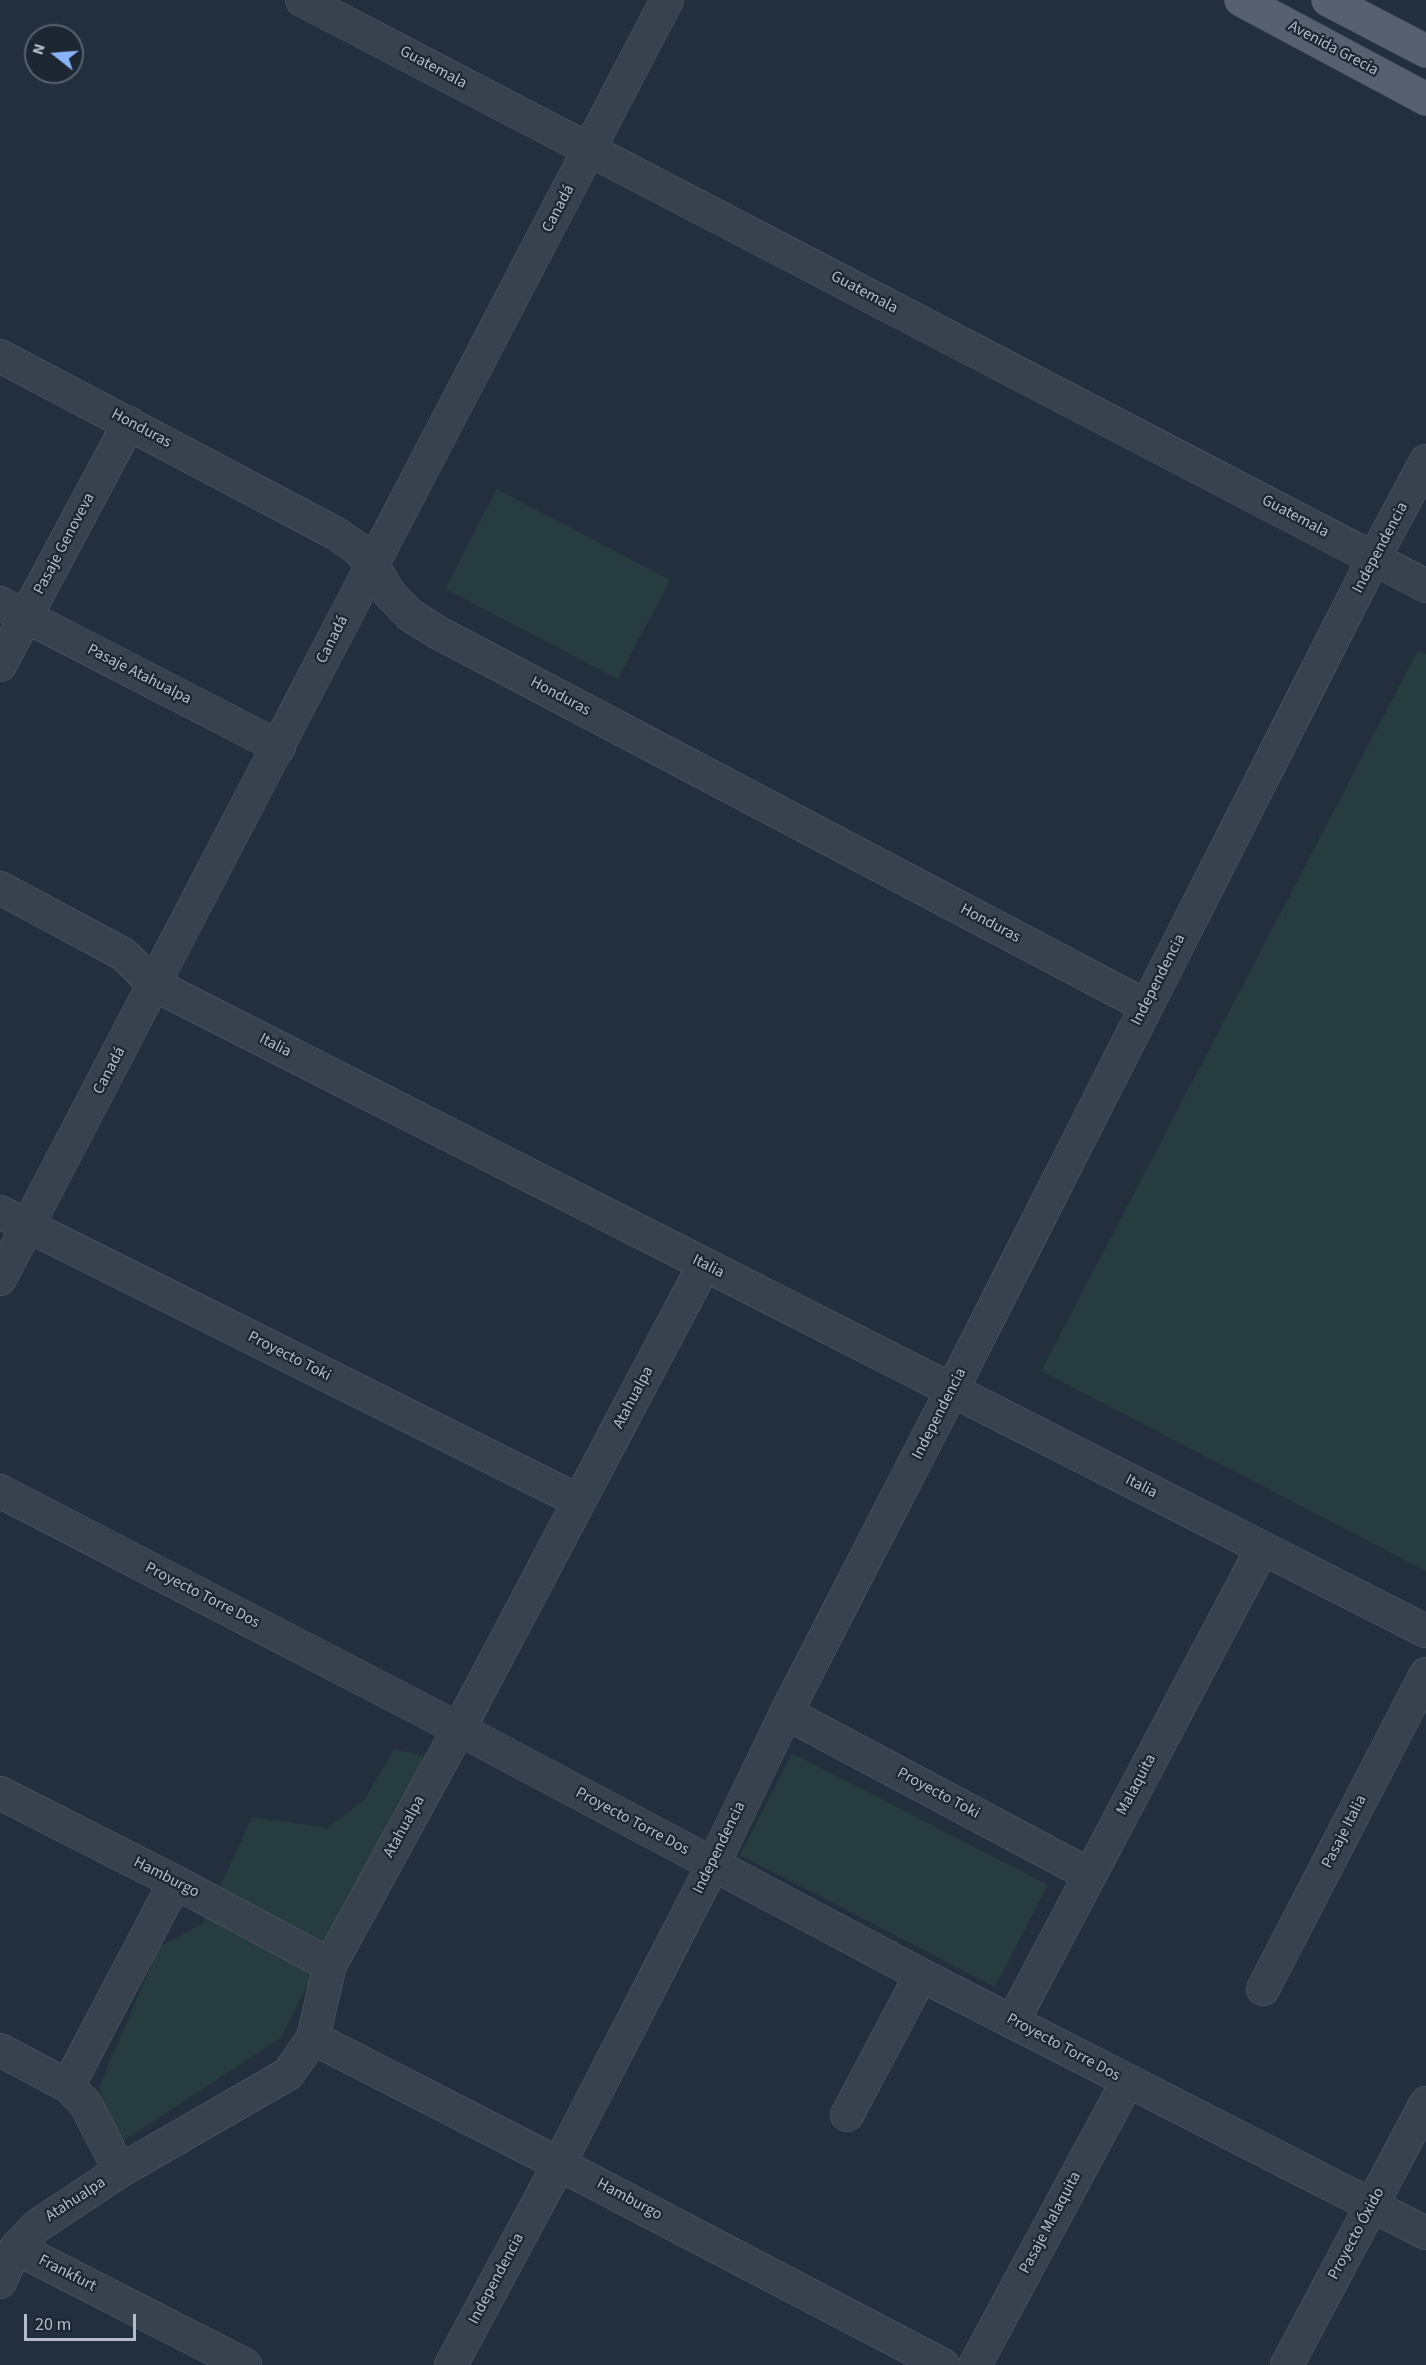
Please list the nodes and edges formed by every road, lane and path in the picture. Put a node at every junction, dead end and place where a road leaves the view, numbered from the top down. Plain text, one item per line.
1 (302, 0) edge
2 (667, 0) edge
3 (1241, 0) edge
4 (1328, 0) edge
5 (1426, 51) edge
6 (1426, 99) edge
7 (590, 150) junction
8 (0, 356) edge
9 (129, 423) junction
10 (1426, 461) edge
11 (1374, 558) junction
12 (372, 564) junction
13 (1426, 585) edge
14 (13, 610) edge
15 (0, 665) edge
16 (279, 747) junction
17 (0, 888) edge
18 (155, 985) junction
19 (1146, 1006) junction
20 (0, 1212) edge
21 (29, 1226) junction
22 (704, 1265) junction
23 (0, 1279) edge
24 (952, 1390) junction
25 (0, 1491) edge
26 (579, 1501) junction
27 (1262, 1549) junction
28 (1426, 1631) edge
29 (1426, 1674) edge
30 (786, 1713) junction
31 (459, 1729) junction
32 (0, 1793) edge
33 (713, 1865) junction
34 (1090, 1875) junction
35 (175, 1882) junction
36 (330, 1965) junction
37 (921, 1975) junction
38 (1263, 1989) dead end
39 (1013, 2021) junction
40 (313, 2038) junction
41 (0, 2050) edge
42 (1127, 2082) junction
43 (68, 2086) junction
44 (1426, 2103) edge
45 (848, 2115) dead end
46 (559, 2164) junction
47 (120, 2171) junction
48 (1372, 2205) junction
49 (1426, 2233) edge
50 (16, 2248) junction
51 (0, 2282) edge
52 (245, 2365) edge
53 (451, 2365) edge
54 (943, 2365) edge
55 (975, 2365) edge
56 (1287, 2365) edge

1 - 7 street, Guatemala
2 - 7 street, Canadá
3 - 6 main road, Avenida Grecia
4 - 5 main road
7 - 11 street, Guatemala
7 - 12 street, Canadá
8 - 9 street, Honduras
9 - 12 street, Honduras
9 - 14 street, Pasaje Genoveva
10 - 11 street, Independencia
11 - 13 street, Guatemala
11 - 19 street, Independencia
12 - 16 street, Canadá
12 - 19 street, Honduras
14 - 15 street, Pasaje Genoveva
14 - 16 street, Pasaje Atahualpa
16 - 18 street, Canadá
17 - 18 street, Italia
18 - 21 street, Canadá
18 - 22 street, Italia
19 - 24 street, Independencia
20 - 21 street, Proyecto Toki
21 - 23 street, Canadá
21 - 26 street, Proyecto Toki
22 - 24 street, Italia
22 - 26 street, Atahualpa
24 - 27 street, Italia
24 - 30 street, Independencia
25 - 31 street, Proyecto Torre Dos
26 - 31 street, Atahualpa
27 - 28 street, Italia
27 - 34 street, Malaquita
29 - 38 street, Pasaje Italia
30 - 33 street, Independencia
30 - 34 street, Proyecto Toki
31 - 33 street, Proyecto Torre Dos
31 - 36 street, Atahualpa
32 - 35 street, Hamburgo
33 - 37 street, Proyecto Torre Dos
33 - 46 street, Independencia
34 - 39 street, Malaquita
35 - 36 street, Hamburgo
35 - 43 street
36 - 40 street, Atahualpa
37 - 39 street, Proyecto Torre Dos
37 - 45 street
39 - 42 street, Proyecto Torre Dos
40 - 46 street, Hamburgo
40 - 47 street, Atahualpa
41 - 43 street
42 - 48 street, Proyecto Torre Dos
42 - 55 street, Pasaje Malaquita
43 - 47 street
44 - 48 street, Proyecto Óxido
46 - 53 street, Independencia
46 - 54 street, Hamburgo
47 - 50 street, Atahualpa
48 - 49 street, Proyecto Torre Dos
48 - 56 street, Proyecto Óxido
50 - 51 street, Atahualpa
50 - 52 street, Frankfurt

